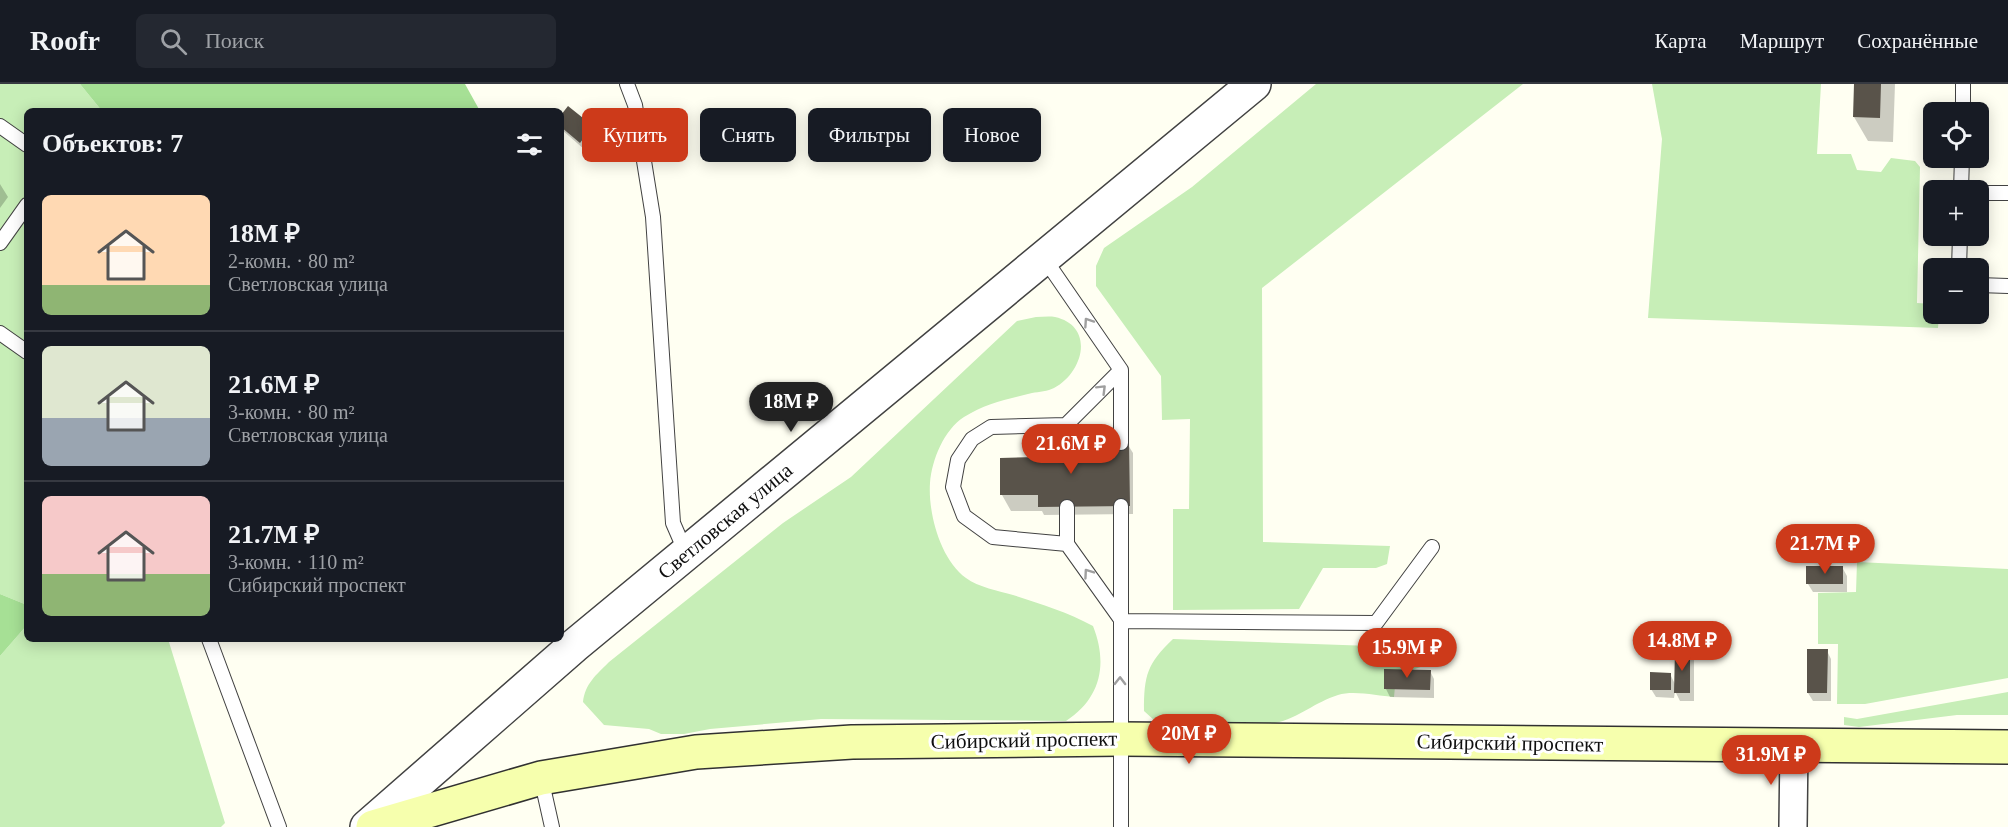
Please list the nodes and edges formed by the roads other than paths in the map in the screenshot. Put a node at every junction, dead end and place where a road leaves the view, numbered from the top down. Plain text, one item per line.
1 (627, 84) edge
2 (1254, 84) edge
3 (1963, 84) edge
4 (1963, 102) edge
5 (0, 126) edge
6 (24, 143) edge
7 (1989, 193) edge
8 (2008, 194) edge
9 (24, 209) edge
10 (0, 243) edge
11 (1044, 258) junction
12 (1989, 285) edge
13 (2008, 286) edge
14 (0, 333) edge
15 (24, 350) edge
16 (1121, 370) junction
17 (1066, 425) junction
18 (1121, 443) dead end
19 (1066, 444) dead end
20 (1121, 506) dead end
21 (1067, 507) dead end
22 (1067, 544) junction
23 (1432, 548) dead end
24 (686, 553) junction
25 (1122, 621) junction
26 (210, 642) edge
27 (1120, 739) junction
28 (1794, 746) junction
29 (2008, 747) edge
30 (541, 778) junction
31 (279, 827) edge
32 (367, 827) edge
33 (373, 827) edge
34 (552, 827) edge
35 (1121, 827) edge
36 (1793, 827) edge

1 - 24 lane
2 - 11 street, Светловская улица
3 - 4 lane
5 - 6 lane
7 - 8 lane
9 - 10 lane
16 -> 11 lane
11 - 24 street, Светловская улица
12 - 13 lane
14 - 15 lane
17 -> 16 lane
16 - 18 lane
17 - 19 lane
17 - 22 lane
20 - 25 lane
21 - 22 lane
25 -> 22 lane
23 - 25 lane
24 - 32 street, Светловская улица
27 -> 25 lane
26 - 31 lane
27 - 28 main road, Сибирский проспект
27 - 30 main road, Сибирский проспект
27 - 35 lane
28 - 29 main road, Сибирский проспект
28 - 36 street
30 - 33 main road, Сибирский проспект
30 - 34 lane

